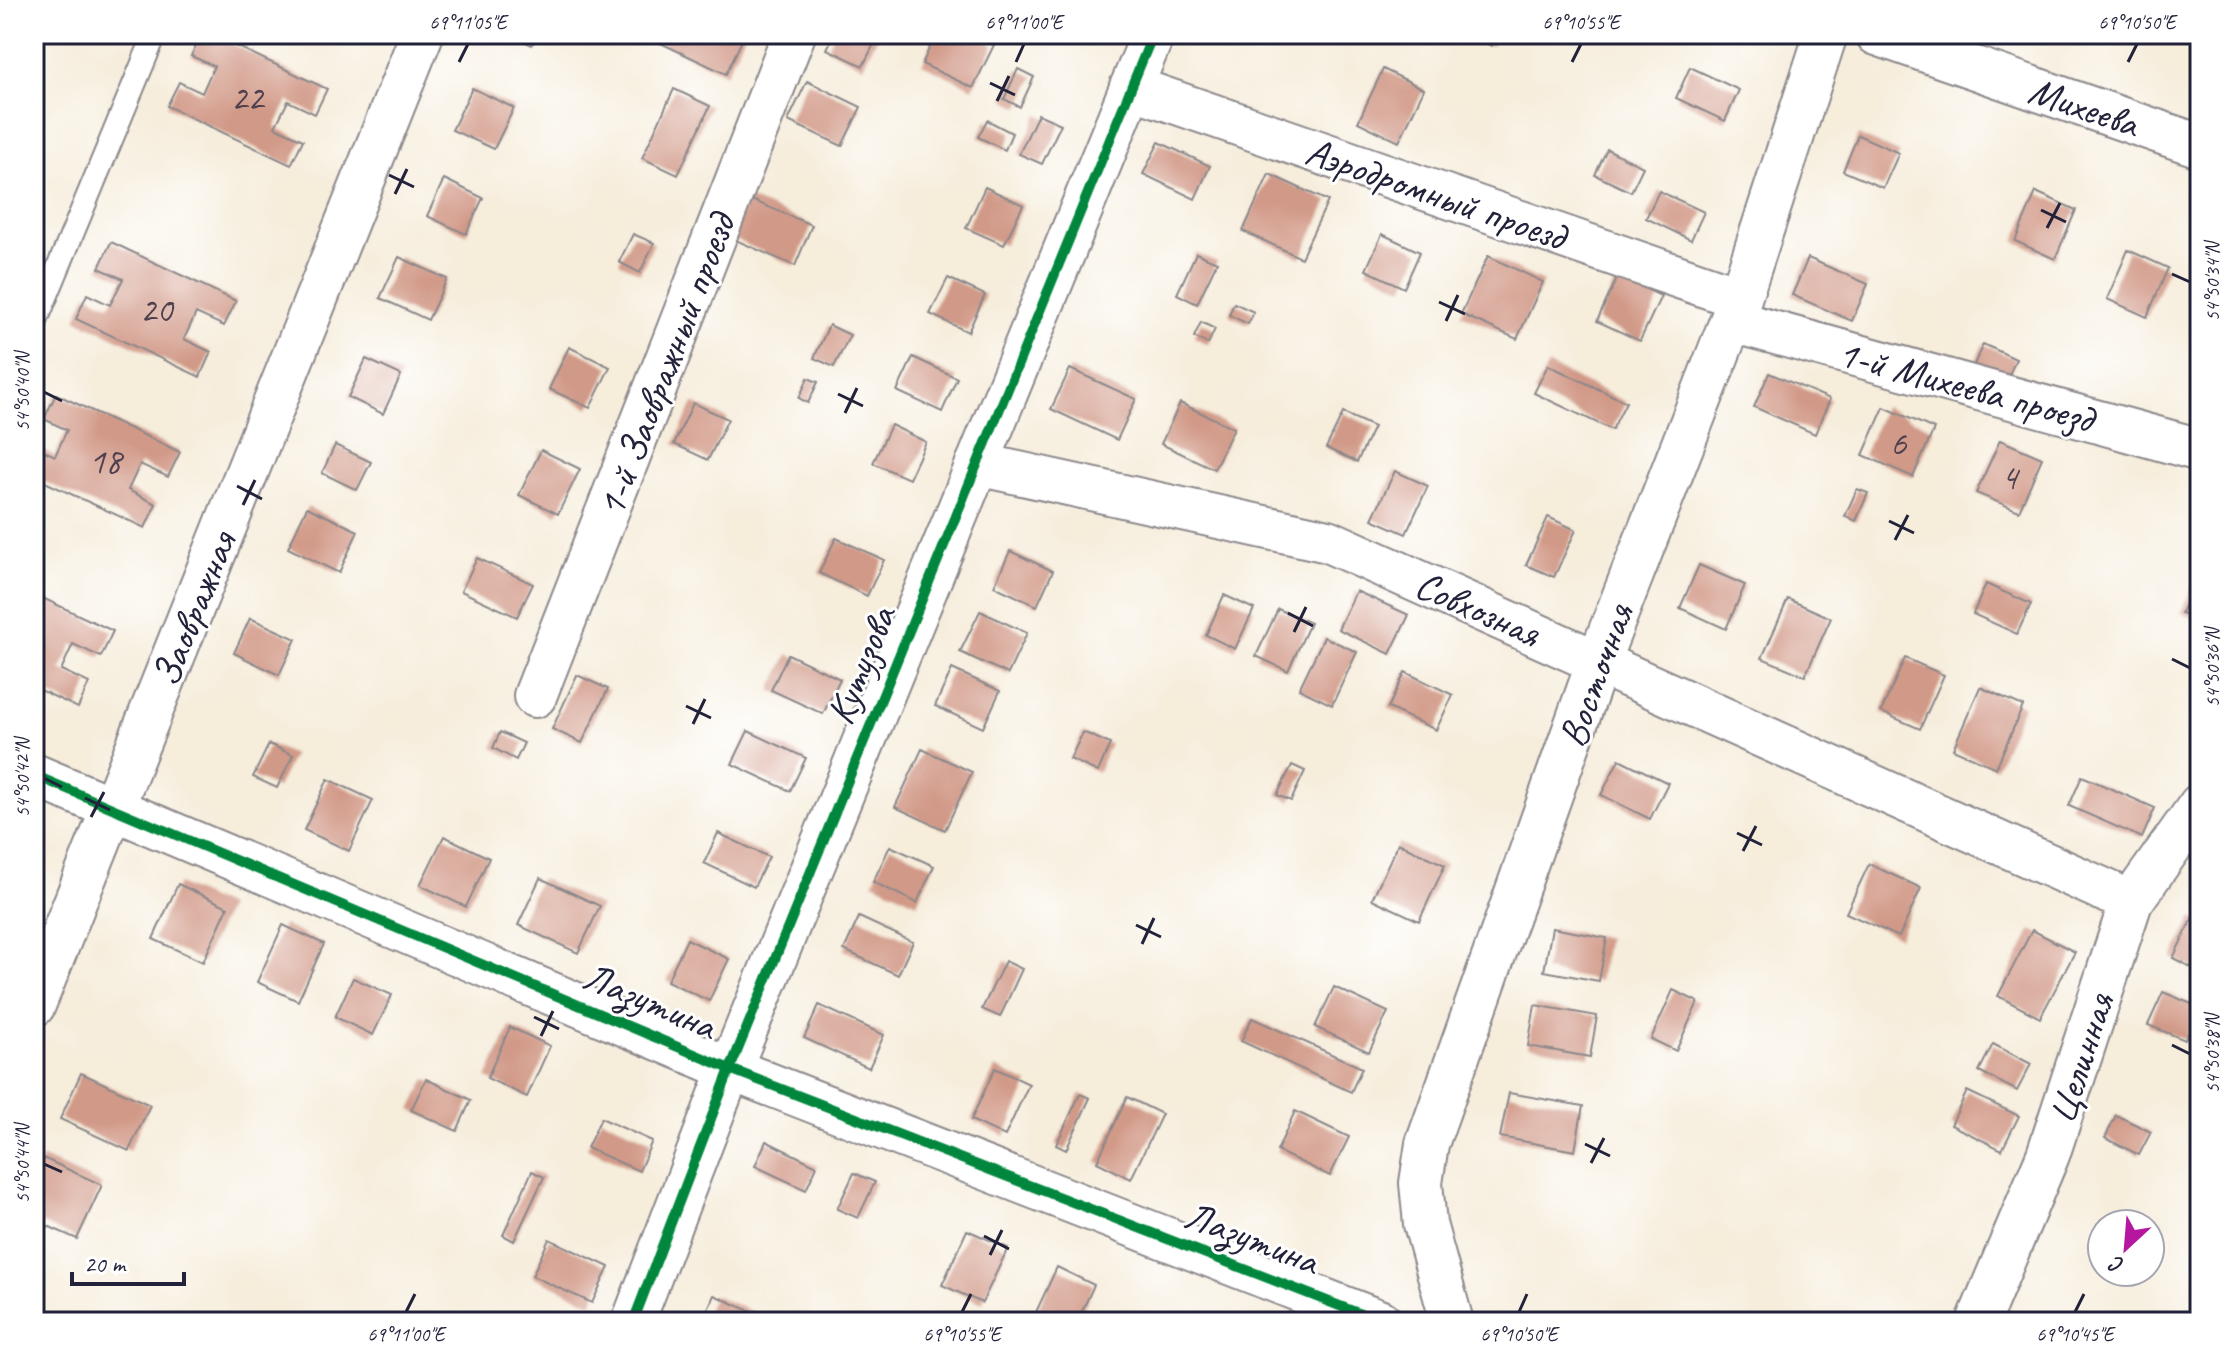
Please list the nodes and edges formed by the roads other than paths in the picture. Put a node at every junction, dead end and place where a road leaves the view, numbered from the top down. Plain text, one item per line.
1 (155, 34) edge
2 (422, 34) edge
3 (794, 34) edge
4 (1153, 34) edge
5 (1826, 34) edge
6 (1877, 34) edge
7 (1131, 87) junction
8 (2200, 146) edge
9 (1736, 310) junction
10 (34, 326) edge
11 (2200, 450) edge
12 (977, 464) junction
13 (1598, 662) junction
14 (535, 696) dead end
15 (34, 775) edge
16 (2200, 805) edge
17 (113, 808) junction
18 (2131, 902) junction
19 (34, 1005) edge
20 (730, 1069) junction
21 (633, 1322) edge
22 (1381, 1322) edge
23 (1452, 1322) edge
24 (1978, 1322) edge

1 - 10 lane
2 - 17 street, Заовражная
3 - 14 street, 1-й Заовражный проезд
4 - 7 street, Кутузова
5 - 9 street, Восточная
6 - 8 street, Михеева
7 - 9 street, Аэродромный проезд
7 - 12 street, Кутузова
9 - 11 street, 1-й Михеева проезд
9 - 13 street, Восточная
12 - 13 street, Совхозная
12 - 20 street, Кутузова
13 - 18 street, Совхозная
13 - 23 street, Восточная
15 - 17 street, Лазутина
16 - 18 street, Целинная
17 - 19 street, Заовражная
17 - 20 street, Лазутина
18 - 24 street, Целинная
20 - 21 street, Кутузова
20 - 22 street, Лазутина

